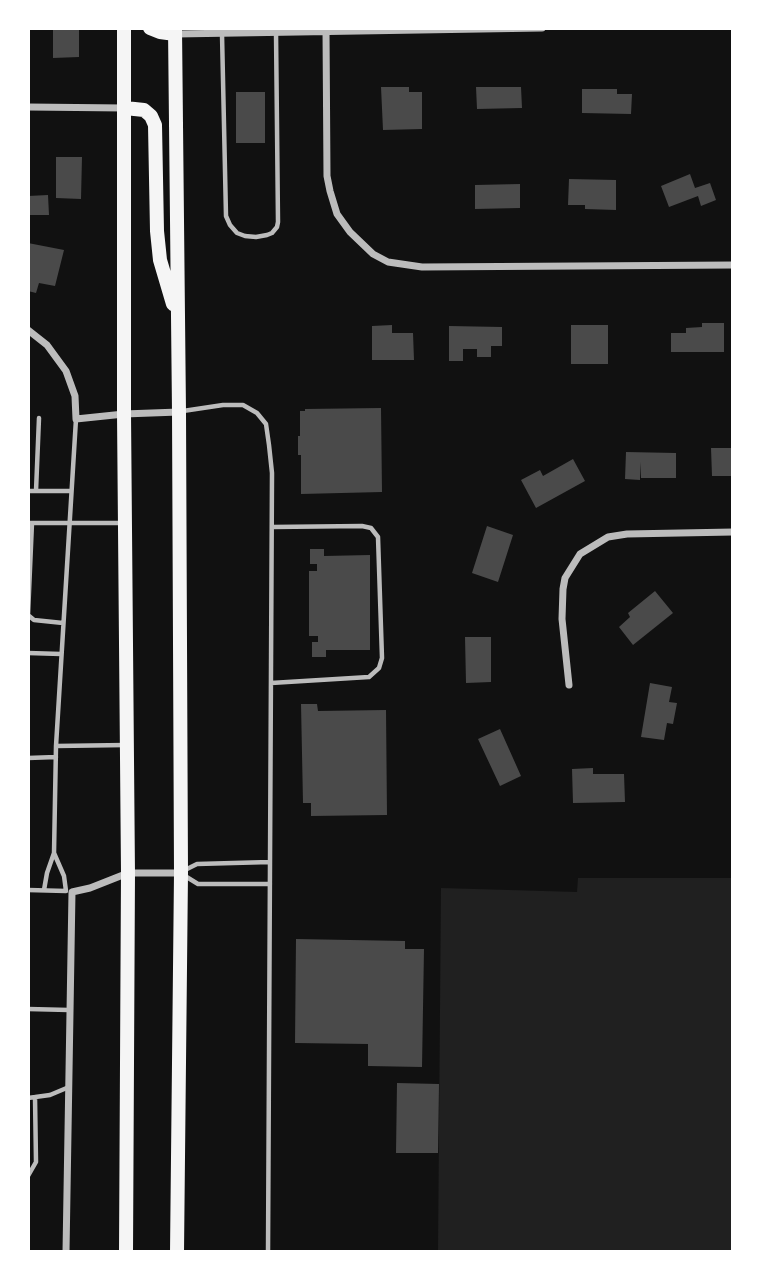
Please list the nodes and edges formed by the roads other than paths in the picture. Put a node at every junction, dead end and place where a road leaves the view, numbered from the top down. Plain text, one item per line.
1 (124, 28) edge
2 (150, 28) edge
3 (542, 28) edge
4 (326, 30) junction
5 (175, 31) edge
6 (276, 32) junction
7 (222, 34) junction
8 (28, 107) edge
9 (125, 108) junction
10 (733, 265) edge
11 (178, 318) junction
12 (28, 330) edge
13 (179, 412) junction
14 (124, 414) junction
15 (39, 418) dead end
16 (76, 419) junction
17 (28, 491) edge
18 (36, 491) junction
19 (71, 491) junction
20 (30, 523) edge
21 (125, 523) junction
22 (69, 524) junction
23 (271, 527) junction
24 (733, 532) edge
25 (63, 623) junction
26 (28, 653) edge
27 (61, 654) junction
28 (271, 683) junction
29 (569, 685) dead end
30 (126, 745) junction
31 (56, 747) junction
32 (55, 757) junction
33 (28, 758) edge
34 (54, 853) junction
35 (270, 862) junction
36 (128, 873) junction
37 (180, 873) junction
38 (270, 884) junction
39 (28, 890) edge
40 (44, 890) junction
41 (69, 891) junction
42 (28, 1009) edge
43 (70, 1010) junction
44 (69, 1087) junction
45 (35, 1097) junction
46 (28, 1098) edge
47 (28, 1176) edge
48 (66, 1252) edge
49 (125, 1252) edge
50 (177, 1252) edge
51 (268, 1252) edge

1 - 9 main road
2 - 5 main road
3 - 4 street
4 - 6 street
4 - 10 street
5 - 7 street
5 - 11 main road
6 - 7 street
6 - 7 lane
8 - 9 street
9 - 11 main road
9 - 14 main road
11 - 13 main road
12 - 16 street
13 - 14 street
13 - 23 lane
13 - 37 main road
14 - 16 street
14 - 21 main road
15 - 18 lane
16 - 19 lane
17 - 18 lane
18 - 19 lane
19 - 22 lane
20 - 22 lane
20 - 25 lane
21 - 22 lane
21 - 30 main road
22 - 25 lane
23 - 28 lane
23 - 28 lane
24 - 29 street
25 - 27 lane
26 - 27 lane
27 - 31 lane
28 - 35 lane
30 - 31 lane
30 - 36 main road
31 - 32 lane
32 - 33 lane
32 - 34 lane
34 - 40 lane
34 - 41 lane
35 - 37 lane
35 - 38 lane
36 - 37 street
36 - 41 street
36 - 49 main road
37 - 38 lane
37 - 50 main road
38 - 51 lane
39 - 40 lane
40 - 41 lane
41 - 43 street
42 - 43 lane
43 - 44 street
44 - 45 lane
44 - 48 street
45 - 46 lane
45 - 47 lane

